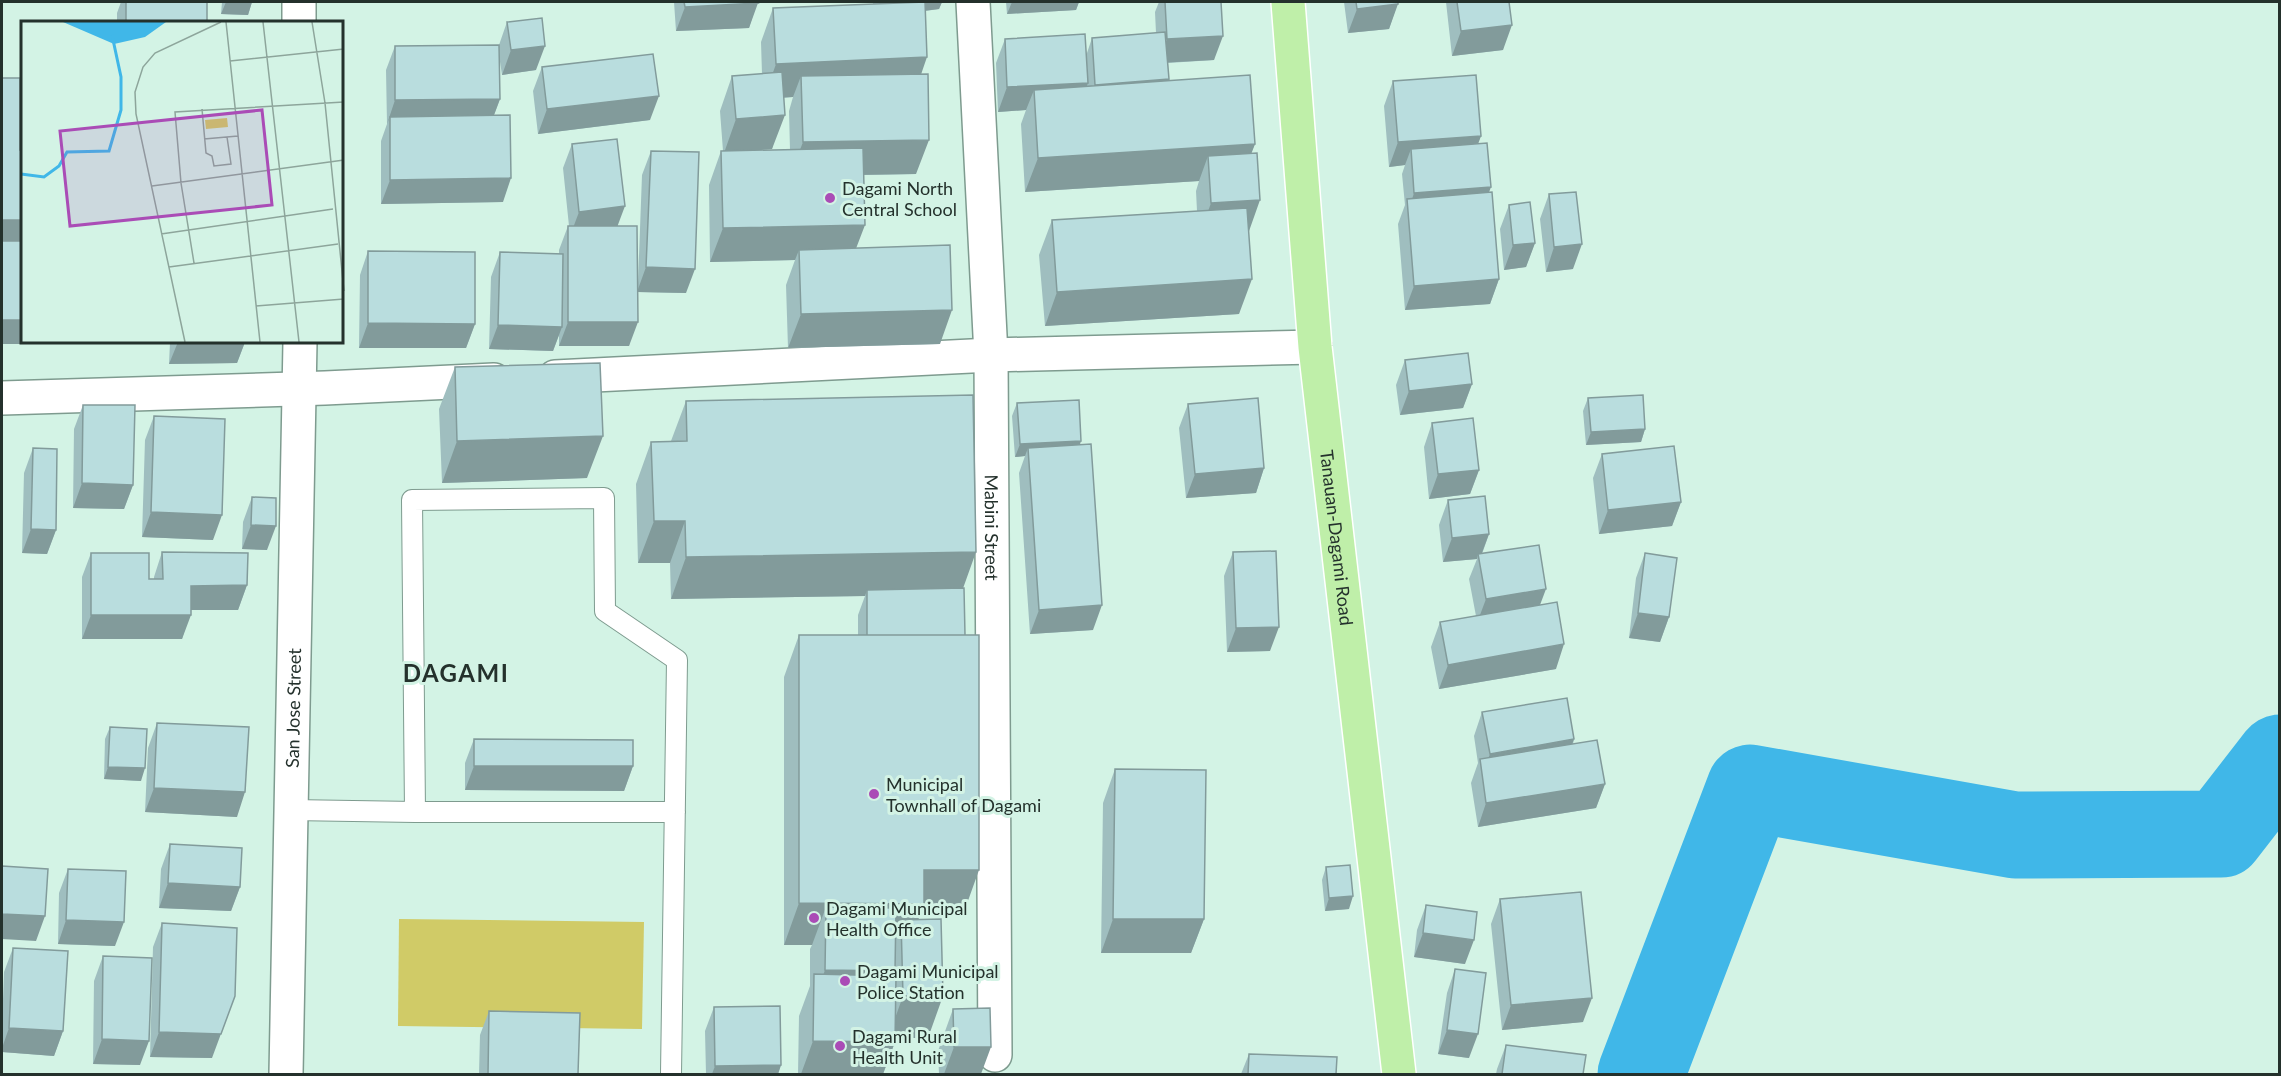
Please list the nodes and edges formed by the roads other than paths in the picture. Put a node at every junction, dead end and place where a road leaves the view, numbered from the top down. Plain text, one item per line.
1 (299, 2) edge
2 (973, 2) edge
3 (1288, 2) edge
4 (299, 21) edge
5 (300, 344) edge
6 (1315, 347) junction
7 (990, 355) junction
8 (301, 389) junction
9 (2, 398) edge
10 (291, 810) junction
11 (415, 812) junction
12 (675, 812) junction
13 (995, 1064) edge
14 (286, 1074) edge
15 (671, 1074) edge
16 (1399, 1074) edge

1 - 4 street
2 - 7 street, Mabini Street
3 - 6 main road, Tanauan-Dagami Road
5 - 8 street, San Jose Street
6 - 7 street
6 - 16 main road, Tanauan-Dagami Road
7 - 8 street
7 - 13 street, Mabini Street
8 - 9 street
8 - 10 street, San Jose Street
10 - 11 lane
10 - 14 street, San Jose Street
11 - 12 lane
11 - 12 lane
12 - 15 lane

